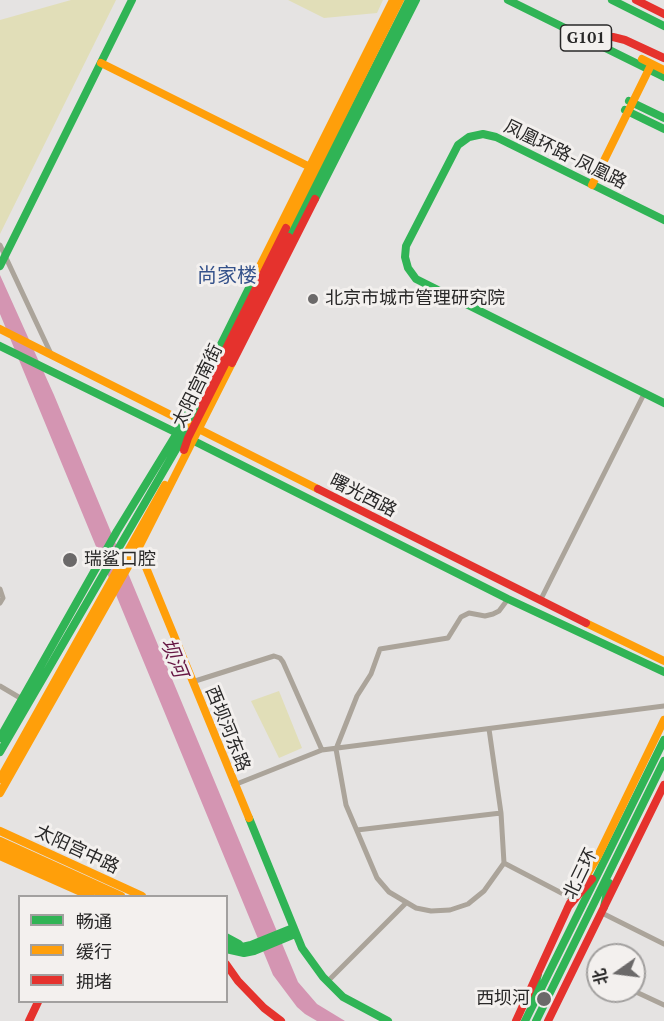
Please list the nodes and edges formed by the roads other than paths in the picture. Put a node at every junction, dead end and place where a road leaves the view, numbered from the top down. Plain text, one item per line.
1 (132, 0) edge
2 (393, 0) edge
3 (400, 0) edge
4 (409, 0) edge
5 (416, 0) edge
6 (508, 0) edge
7 (522, 0) edge
8 (612, 0) edge
9 (636, 0) edge
10 (664, 14) edge
11 (664, 26) edge
12 (598, 37) junction
13 (664, 58) edge
14 (100, 63) junction
15 (648, 65) junction
16 (664, 70) edge
17 (664, 77) edge
18 (630, 102) junction
19 (626, 110) junction
20 (664, 118) edge
21 (664, 129) edge
22 (315, 169) junction
23 (590, 184) junction
24 (664, 220) edge
25 (0, 245) edge
26 (5, 256) junction
27 (0, 266) edge
28 (0, 329) edge
29 (1, 346) edge
30 (52, 357) junction
31 (644, 394) junction
32 (664, 403) edge
33 (191, 426) junction
34 (185, 436) junction
35 (126, 519) junction
36 (130, 528) junction
37 (135, 540) junction
38 (138, 549) junction
39 (0, 589) edge
40 (508, 598) junction
41 (540, 601) junction
42 (0, 603) edge
43 (664, 661) edge
44 (664, 672) edge
45 (192, 683) junction
46 (0, 686) edge
47 (22, 699) junction
48 (664, 706) edge
49 (664, 721) edge
50 (489, 729) junction
51 (0, 738) edge
52 (664, 740) edge
53 (336, 749) junction
54 (322, 750) junction
55 (0, 752) edge
56 (664, 761) edge
57 (0, 779) edge
58 (234, 785) junction
59 (664, 785) edge
60 (0, 793) edge
61 (501, 813) junction
62 (357, 830) junction
63 (0, 831) edge
64 (0, 841) edge
65 (0, 849) edge
66 (0, 856) edge
67 (54, 861) junction
68 (504, 863) junction
69 (601, 868) junction
70 (612, 868) junction
71 (97, 885) junction
72 (119, 886) junction
73 (89, 892) edge
74 (117, 895) edge
75 (138, 895) edge
76 (573, 898) junction
77 (406, 903) junction
78 (568, 907) junction
79 (603, 910) junction
80 (291, 932) junction
81 (228, 938) edge
82 (228, 944) edge
83 (664, 944) edge
84 (249, 948) junction
85 (228, 949) edge
86 (228, 966) edge
87 (538, 974) junction
88 (327, 982) junction
89 (646, 997) edge
90 (38, 1003) edge
91 (664, 1005) edge
92 (527, 1017) edge
93 (29, 1021) edge
94 (281, 1021) edge
95 (388, 1021) edge
96 (516, 1021) edge
97 (536, 1021) edge
98 (548, 1021) edge

1 - 14 main road
2 - 22 main road, 太阳宫南街
3 - 22 main road, 太阳宫南街
4 - 22 main road, 太阳宫南街
5 - 33 main road, 太阳宫南街
6 - 15 main road, G101
7 - 12 main road, G101
8 - 11 main road
9 - 10 main road
12 - 13 main road
12 - 15 main road, G101
14 - 22 main road
14 - 26 main road
15 - 16 main road, G101
15 - 17 main road, G101
15 - 18 main road
18 - 19 main road
18 - 20 main road
19 - 21 main road
19 - 23 main road
22 - 33 main road, 太阳宫南街
22 - 33 main road, 太阳宫南街
23 - 24 main road, 凤凰环路-凤凰路
23 - 31 main road, 凤凰环路-凤凰路
25 - 26 street
26 - 27 main road
26 - 30 street
28 - 30 main road, 曙光西路
29 - 34 main road, 曙光西路
30 - 33 main road, 曙光西路
31 - 32 main road
31 - 41 street
33 - 34 main road, 太阳宫南街
33 - 34 main road, 太阳宫南街
33 - 41 main road, 曙光西路
34 - 35 main road, 太阳宫南街
34 - 36 main road, 太阳宫南街
34 - 37 main road, 太阳宫南街
34 - 38 main road, 太阳宫南街
34 - 40 main road, 曙光西路
35 - 36 main road, 西坝河东路
35 - 47 main road, 太阳宫南街
36 - 37 main road, 西坝河东路
36 - 55 main road, 太阳宫南街
37 - 38 main road, 西坝河东路
37 - 57 main road, 太阳宫南街
38 - 45 main road, 西坝河东路
38 - 60 main road, 太阳宫南街
39 - 42 street
40 - 44 main road, 曙光西路
40 - 53 street
41 - 43 main road, 曙光西路
45 - 54 street
45 - 58 main road, 西坝河东路
46 - 47 street
47 - 51 main road
48 - 50 street
49 - 76 main road
50 - 53 street
50 - 61 street
52 - 69 main road, 北三环
53 - 54 street
53 - 62 street
54 - 58 street
56 - 70 main road, 北三环
58 - 80 main road, 西坝河东路
59 - 79 main road
61 - 62 street
61 - 68 street
62 - 77 street
63 - 67 main road, 太阳宫中路
64 - 67 main road, 太阳宫中路
65 - 73 main road, 太阳宫中路
66 - 73 main road, 太阳宫中路
67 - 71 main road, 太阳宫中路
67 - 72 main road, 太阳宫中路
68 - 76 street
68 - 77 street
69 - 78 main road
69 - 92 main road, 北三环
70 - 79 main road
70 - 97 main road, 北三环
71 - 72 main road
71 - 74 main road, 太阳宫中路
72 - 75 main road, 太阳宫中路
76 - 78 main road
77 - 88 street
78 - 87 main road
79 - 83 street
79 - 98 main road
80 - 84 main road
80 - 88 main road, 西坝河东路
81 - 84 main road
82 - 84 main road
84 - 85 main road
86 - 94 main road
87 - 92 main road
87 - 96 main road
88 - 95 main road, 西坝河东路
89 - 91 street
90 - 93 main road

